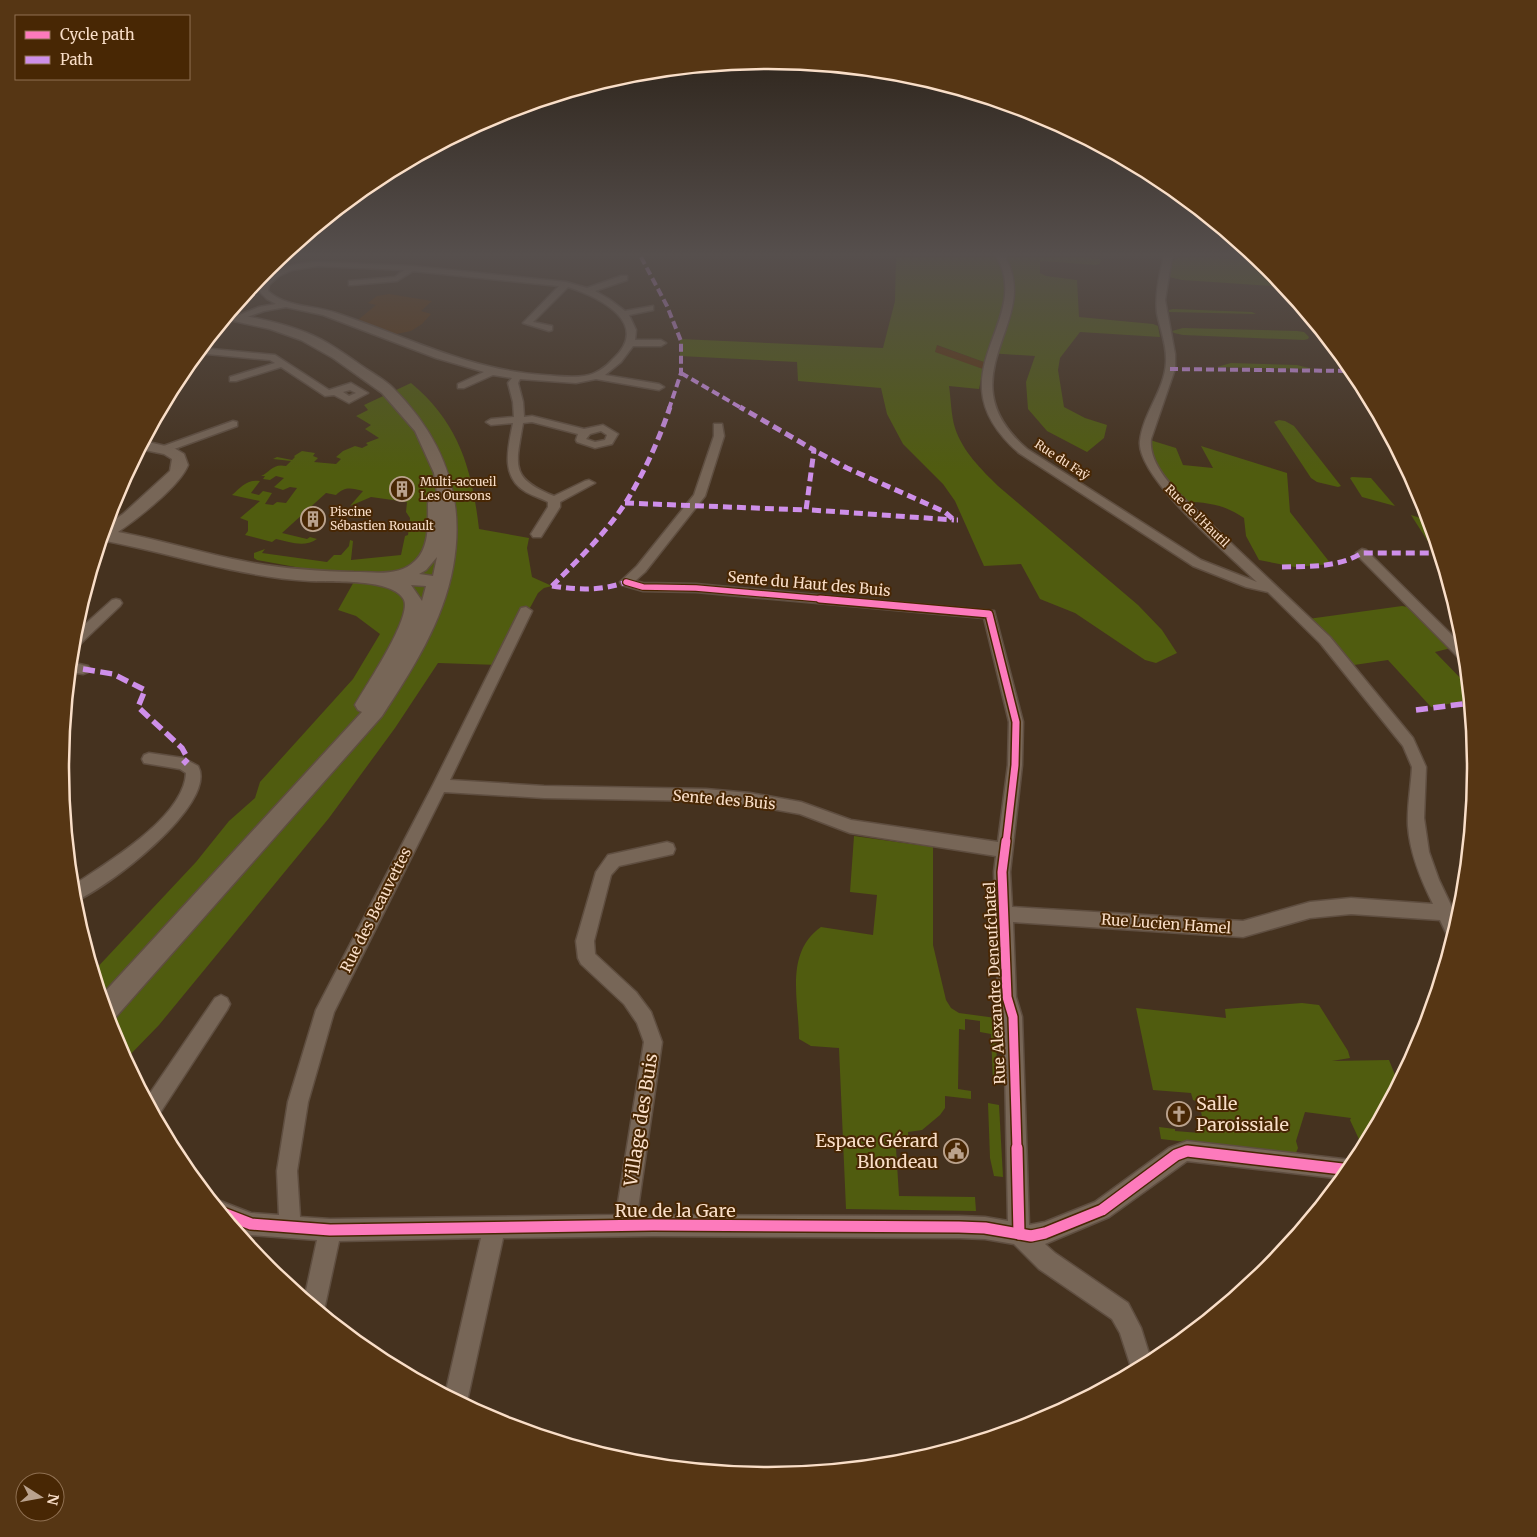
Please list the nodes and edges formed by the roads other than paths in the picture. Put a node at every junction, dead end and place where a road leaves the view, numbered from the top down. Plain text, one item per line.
1 (264, 329) edge
2 (281, 329) edge
3 (368, 329) edge
4 (630, 329) edge
5 (1000, 329) edge
6 (1165, 329) edge
7 (660, 342) dead end
8 (629, 344) junction
9 (207, 352) edge
10 (338, 354) junction
11 (282, 364) junction
12 (490, 372) junction
13 (596, 376) junction
14 (517, 377) junction
15 (233, 379) dead end
16 (462, 386) dead end
17 (658, 387) dead end
18 (336, 392) dead end
19 (518, 419) junction
20 (491, 422) dead end
21 (233, 424) dead end
22 (718, 426) dead end
23 (584, 432) dead end
24 (430, 445) junction
25 (148, 446) edge
26 (162, 450) junction
27 (436, 480) junction
28 (589, 483) dead end
29 (554, 500) junction
30 (113, 532) edge
31 (537, 534) dead end
32 (1362, 554) dead end
33 (365, 578) junction
34 (389, 578) junction
35 (430, 581) junction
36 (1272, 589) junction
37 (116, 603) dead end
38 (526, 611) dead end
39 (990, 614) joint
40 (82, 635) edge
41 (1458, 649) edge
42 (412, 654) junction
43 (352, 728) junction
44 (150, 758) dead end
45 (309, 784) junction
46 (440, 786) junction
47 (668, 849) dead end
48 (1003, 850) junction
49 (80, 890) edge
50 (1446, 913) junction
51 (1004, 914) junction
52 (1451, 922) edge
53 (110, 1004) edge
54 (221, 1004) dead end
55 (155, 1104) edge
56 (1342, 1169) edge
57 (231, 1216) edge
58 (625, 1226) junction
59 (290, 1228) junction
60 (494, 1228) junction
61 (330, 1230) junction
62 (1019, 1234) junction
63 (315, 1302) edge
64 (1140, 1361) edge
65 (457, 1395) edge

1 - 10 main road
2 - 10 main road
3 - 12 street
4 - 8 street
5 - 36 street, Rue du Faÿ
6 - 36 street, Rue de l'Hautil
7 - 8 street
8 - 13 street
9 - 11 street
10 - 24 main road
11 - 15 street
11 - 18 street
12 - 14 street
12 - 16 street
13 - 14 street
13 - 17 street
14 - 19 street
19 - 20 street
19 - 23 street
19 - 29 street
21 - 26 street
22 - 39 street, Sente du Haut des Buis
24 - 27 main road
24 - 42 main road
25 - 26 main road
26 - 30 main road
27 - 34 main road
27 - 35 main road
28 - 29 street
29 - 31 street
30 - 33 main road
32 - 41 street
33 - 34 main road
33 - 43 main road
34 - 35 main road
35 - 42 main road
35 - 43 main road
36 - 50 street, Rue de l'Hautil
37 - 40 street
38 - 46 street, Rue des Beauvettes
39 - 48 street, Rue Alexandre Deneufchatel
42 - 45 main road
43 - 45 main road
44 - 49 street
45 - 53 main road
46 - 48 street, Sente des Buis
46 - 59 street, Rue des Beauvettes
47 - 58 street, Village des Buis
48 - 51 street, Rue Alexandre Deneufchatel
50 - 51 street, Rue Lucien Hamel
50 - 52 street, Rue de l'Hautil
51 - 62 street, Rue Alexandre Deneufchatel
54 - 55 street
56 - 62 street, Rue de la Gare
57 - 59 street, Rue de la Gare
58 - 60 street, Rue de la Gare
58 - 62 street, Rue de la Gare
59 - 61 street, Rue de la Gare
60 - 61 street, Rue de la Gare
60 - 65 street
61 - 63 street
62 - 64 street

